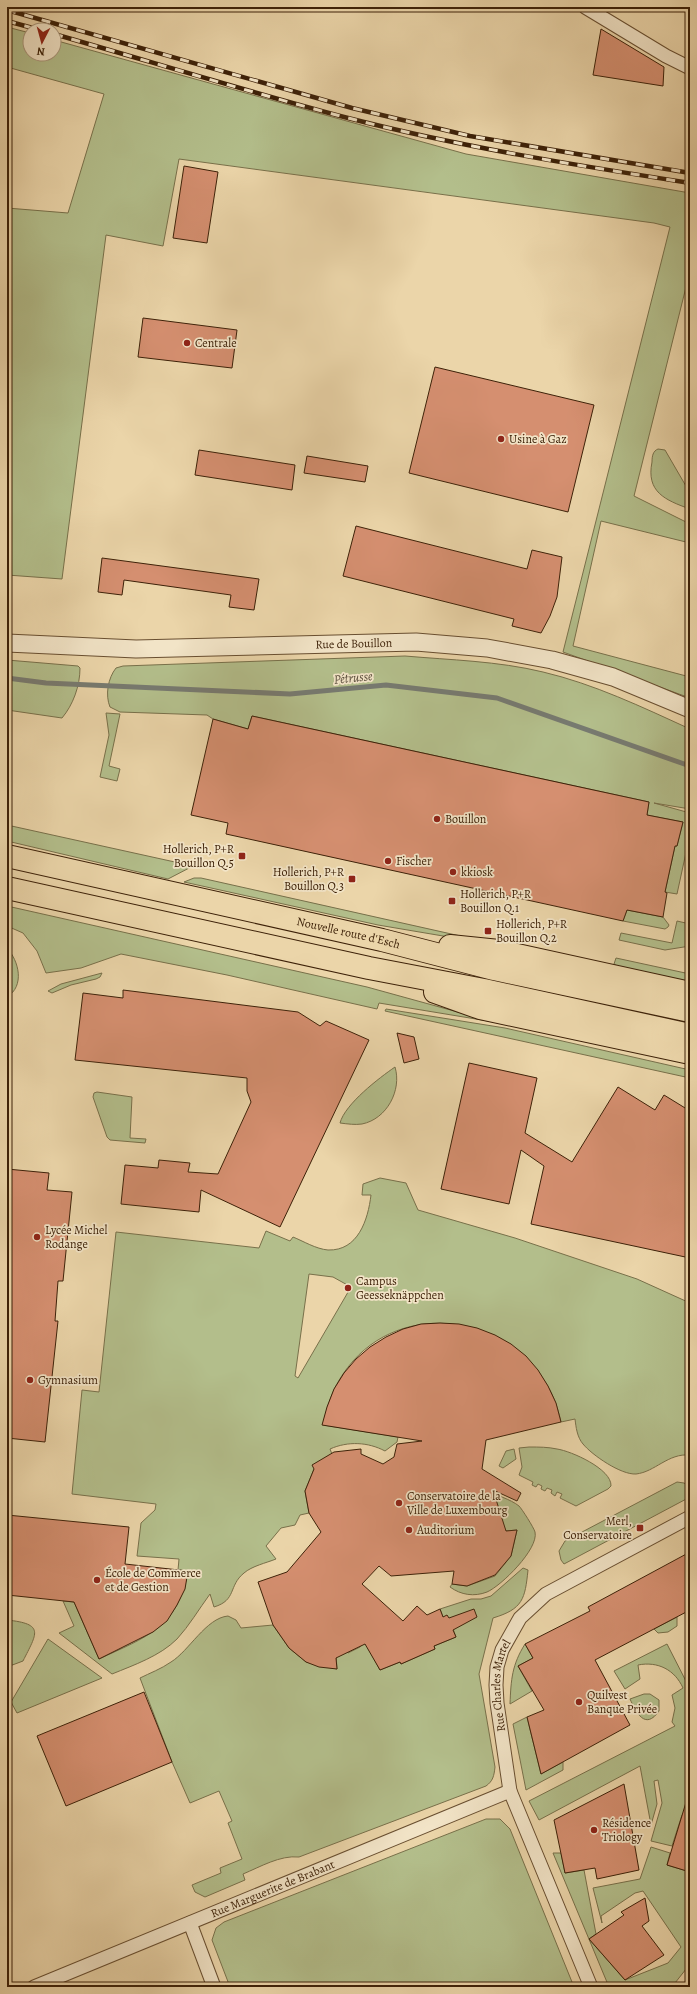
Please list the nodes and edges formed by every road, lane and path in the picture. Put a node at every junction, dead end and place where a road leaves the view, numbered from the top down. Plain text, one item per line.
1 (585, 7) edge
2 (690, 68) edge
3 (7, 643) edge
4 (690, 709) edge
5 (7, 856) edge
6 (7, 888) edge
7 (382, 940) junction
8 (369, 968) junction
9 (690, 993) edge
10 (690, 1011) edge
11 (690, 1035) edge
12 (690, 1053) edge
13 (690, 1517) edge
14 (510, 1792) junction
15 (190, 1923) junction
16 (34, 1987) edge
17 (214, 1987) edge
18 (591, 1987) edge

1 - 2 street
3 - 4 street, Rue de Bouillon
5 - 7 highway, Nouvelle route d'Esch
6 - 8 highway
7 - 9 highway
7 - 10 highway, Nouvelle route d'Esch
8 - 11 highway
8 - 12 highway
13 - 14 street, Rue Charles Martel
14 - 15 street, Rue Marguerite de Brabant
14 - 18 street, Rue Charles Martel
15 - 16 street, Rue Marguerite de Brabant
15 - 17 street

